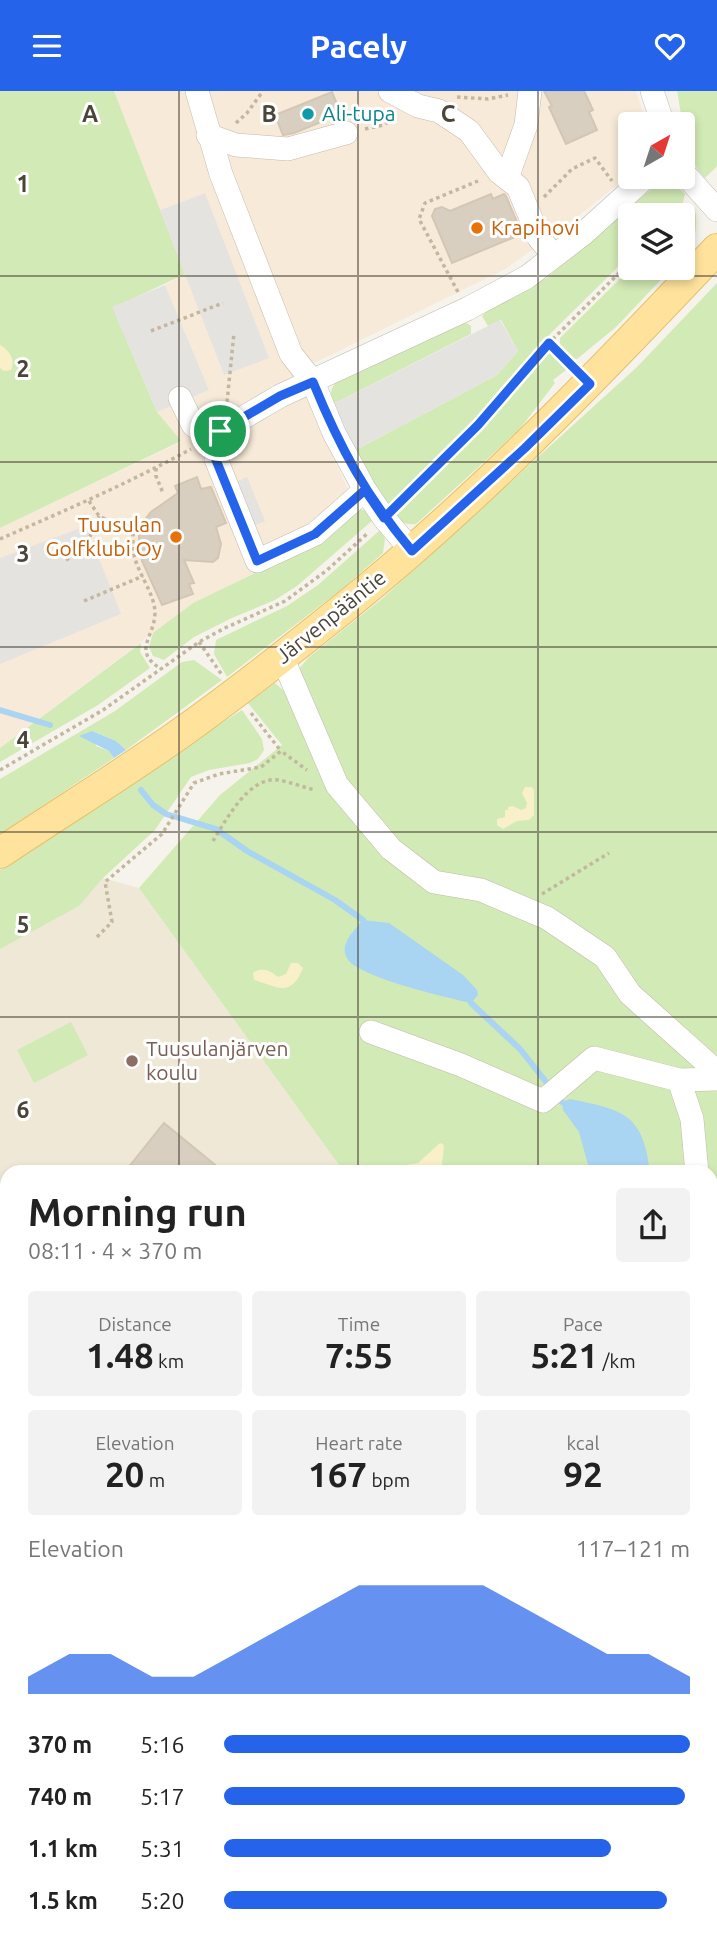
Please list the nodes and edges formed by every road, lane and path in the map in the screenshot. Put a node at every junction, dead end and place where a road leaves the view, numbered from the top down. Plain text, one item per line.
1 (197, 91) edge
2 (263, 91) edge
3 (390, 91) edge
4 (652, 91) edge
5 (521, 92) edge
6 (451, 97) dead end
7 (659, 112) edge
8 (346, 133) dead end
9 (214, 137) junction
10 (503, 175) junction
11 (695, 185) edge
12 (633, 189) edge
13 (624, 197) junction
14 (717, 210) edge
15 (528, 212) junction
16 (717, 249) edge
17 (554, 256) junction
18 (618, 274) edge
19 (223, 303) dead end
20 (467, 309) junction
21 (151, 331) dead end
22 (234, 333) dead end
23 (549, 343) junction
24 (313, 382) junction
25 (590, 384) junction
26 (180, 398) dead end
27 (218, 432) junction
28 (156, 468) junction
29 (365, 490) junction
30 (163, 493) dead end
31 (89, 500) junction
32 (99, 516) junction
33 (384, 518) junction
34 (0, 539) edge
35 (412, 551) junction
36 (66, 560) dead end
37 (142, 576) junction
38 (84, 601) dead end
39 (199, 642) junction
40 (282, 657) junction
41 (162, 669) junction
42 (225, 678) dead end
43 (246, 706) dead end
44 (281, 751) junction
45 (0, 770) edge
46 (337, 785) junction
47 (213, 841) dead end
48 (0, 853) edge
49 (608, 853) dead end
50 (521, 907) junction
51 (97, 937) dead end
52 (371, 1032) dead end
53 (717, 1072) edge
54 (717, 1079) edge
55 (679, 1080) junction
56 (696, 1165) edge

1 - 9 street
2 - 9 path
3 - 10 street
4 - 7 street
5 - 6 path
5 - 10 street
8 - 9 street
9 - 24 street
10 - 15 street
10 - 20 path
11 - 14 street
12 - 13 street
13 - 15 path
13 - 17 street
15 - 17 street
16 - 25 main road, Järvenpääntie
17 - 20 street
18 - 23 path
19 - 21 path
20 - 24 street
22 - 27 path
23 - 25 path
23 - 33 path
24 - 27 street
24 - 29 street
25 - 35 main road, Järvenpääntie
26 - 27 street
27 - 28 path
27 - 29 street
28 - 30 path
28 - 31 path
29 - 33 street
31 - 32 path
31 - 34 path
32 - 36 path
32 - 37 path
33 - 35 street
33 - 39 path
35 - 40 main road, Järvenpääntie
37 - 38 path
37 - 41 path
39 - 41 path
39 - 42 path
40 - 46 street
40 - 48 main road, Järvenpääntie
41 - 45 path
43 - 44 path
44 - 46 path
44 - 51 path
46 - 47 path
46 - 50 street
49 - 50 path
50 - 53 street
52 - 55 street
54 - 55 street
55 - 56 street

